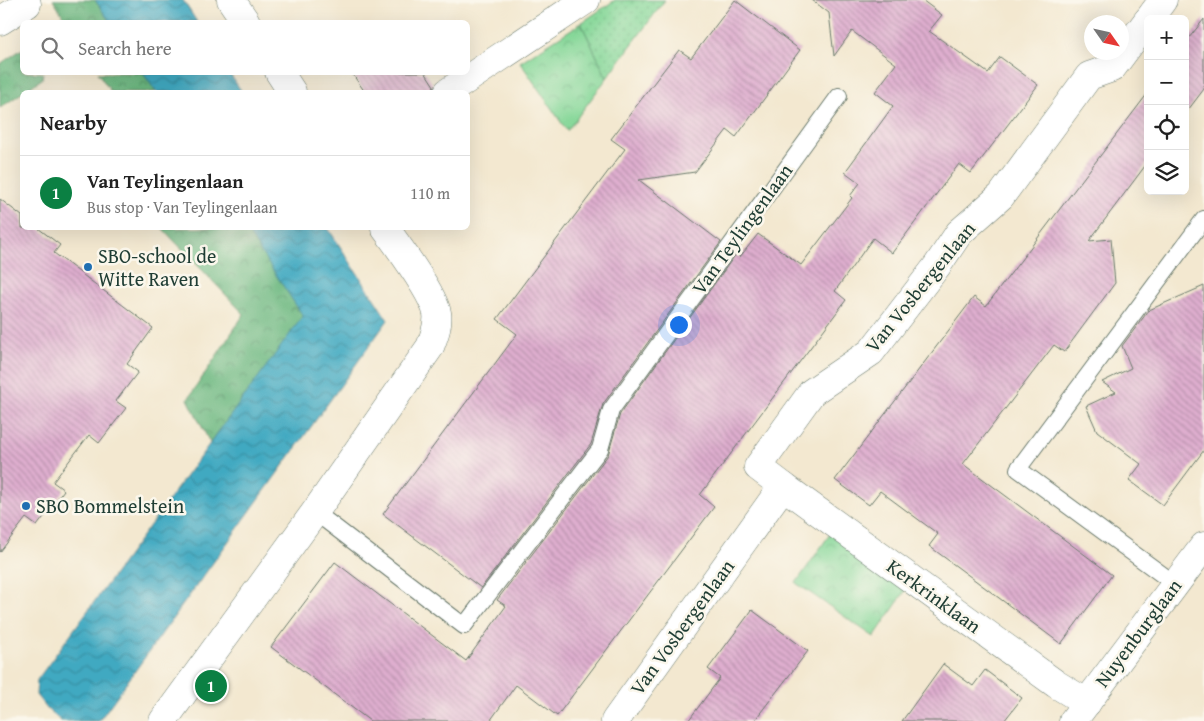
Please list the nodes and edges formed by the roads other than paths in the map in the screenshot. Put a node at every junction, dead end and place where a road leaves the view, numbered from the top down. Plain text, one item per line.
1 (231, 0) edge
2 (586, 0) edge
3 (1163, 0) edge
4 (27, 4) dead end
5 (1151, 15) edge
6 (245, 20) edge
7 (0, 21) edge
8 (1144, 24) edge
9 (281, 75) edge
10 (291, 90) edge
11 (451, 90) edge
12 (839, 96) dead end
13 (1204, 218) edge
14 (386, 230) edge
15 (783, 486) junction
16 (315, 512) junction
17 (1204, 546) edge
18 (1175, 584) junction
19 (1080, 712) edge
20 (163, 721) edge
21 (615, 721) edge

1 - 6 street
2 - 11 street
3 - 5 street, Van Vosbergenlaan
4 - 7 street
8 - 15 street, Van Vosbergenlaan
9 - 10 street
12 - 16 lane, Van Teylingenlaan
13 - 18 lane
14 - 16 street
15 - 19 street, Kerkrinklaan
15 - 21 street, Van Vosbergenlaan
16 - 20 street
17 - 18 street, Nuyenburglaan
18 - 19 street, Nuyenburglaan

